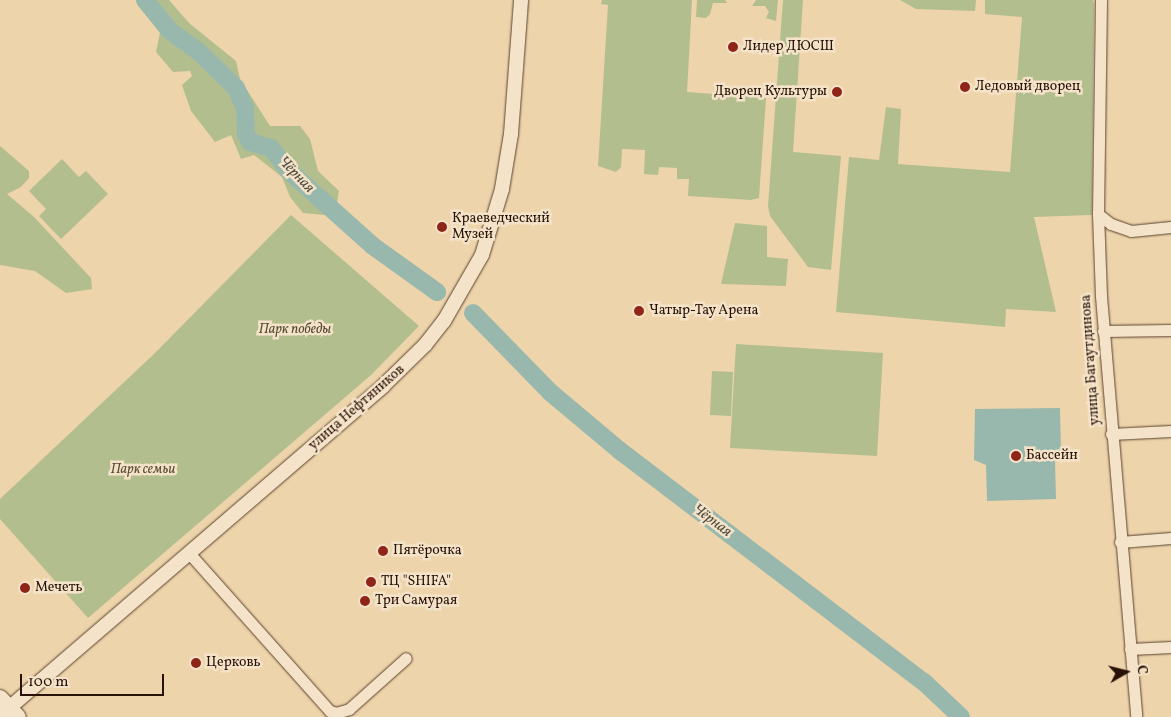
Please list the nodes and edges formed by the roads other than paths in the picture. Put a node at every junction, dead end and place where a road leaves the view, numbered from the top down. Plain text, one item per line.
1 (521, 0) edge
2 (1102, 0) edge
3 (1098, 214) junction
4 (1171, 227) edge
5 (1171, 330) edge
6 (1103, 331) junction
7 (1171, 430) edge
8 (1111, 434) junction
9 (1171, 538) edge
10 (1120, 542) junction
11 (189, 553) junction
12 (1171, 647) edge
13 (1130, 649) junction
14 (406, 658) dead end
15 (7, 710) edge
16 (1136, 717) edge

1 - 11 street, улица Нефтяников
2 - 3 street, улица Багаутдинова
3 - 4 street
3 - 6 street, улица Багаутдинова
5 - 6 street
6 - 8 street, улица Багаутдинова
7 - 8 street
8 - 10 street, улица Багаутдинова
9 - 10 street
10 - 13 street, улица Багаутдинова
11 - 14 street
11 - 15 street, улица Нефтяников
12 - 13 street
13 - 16 street, улица Багаутдинова

